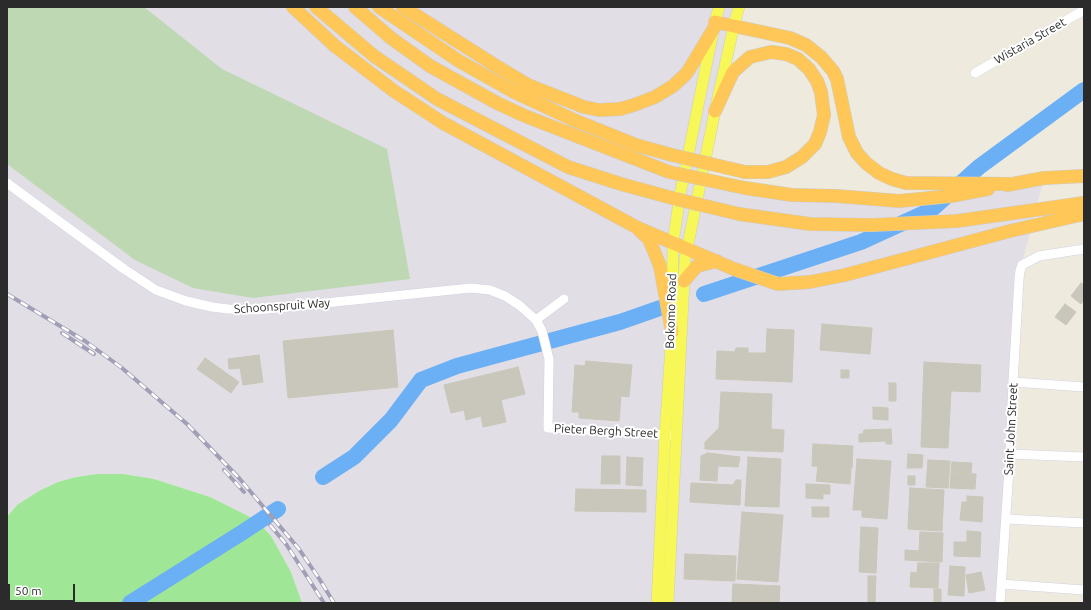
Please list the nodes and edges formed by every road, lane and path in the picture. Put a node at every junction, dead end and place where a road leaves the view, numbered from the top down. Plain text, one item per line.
1 (293, 7) edge
2 (316, 7) edge
3 (355, 7) edge
4 (379, 7) edge
5 (403, 7) edge
6 (719, 7) edge
7 (739, 7) edge
8 (1084, 10) edge
9 (714, 25) junction
10 (734, 25) junction
11 (976, 72) dead end
12 (715, 111) junction
13 (1084, 176) edge
14 (7, 183) edge
15 (1014, 184) junction
16 (1084, 203) edge
17 (1084, 214) edge
18 (638, 228) junction
19 (673, 243) junction
20 (687, 248) junction
21 (1084, 249) edge
22 (717, 261) junction
23 (684, 281) junction
24 (564, 299) dead end
25 (536, 320) junction
26 (672, 332) junction
27 (1013, 382) junction
28 (1084, 387) edge
29 (548, 428) joint
30 (664, 434) junction
31 (677, 435) junction
32 (1010, 454) junction
33 (1084, 458) edge
34 (1006, 519) junction
35 (1084, 523) edge
36 (1001, 584) junction
37 (1084, 590) edge
38 (658, 603) edge
39 (668, 603) edge
40 (1000, 603) edge

1 - 18 highway
2 - 16 highway, bridge
3 - 15 highway, bridge
4 - 12 highway, bridge
5 - 9 highway
6 - 9 main road, Bokomo Road
7 - 10 main road, Bokomo Road
8 - 11 street, Wistaria Street
9 - 10 highway
9 - 19 main road, Bokomo Road
10 - 12 main road, Bokomo Road
10 - 15 highway
12 - 20 main road, Bokomo Road
13 - 15 highway
14 - 25 street, Schoonspruit Way
17 - 22 highway
18 - 19 highway
18 - 26 highway
19 - 20 highway
19 - 26 main road, Bokomo Road
20 - 22 highway
20 - 23 main road, Bokomo Road
21 - 27 street, Saint John Street
22 - 23 highway
23 - 31 main road, Bokomo Road
24 - 25 street
25 - 29 street, Schoonspruit Way
26 - 30 main road, Bokomo Road
27 - 28 street
27 - 32 street, Saint John Street
29 - 30 street, Pieter Bergh Street
30 - 31 street, Pieter Bergh Street
30 - 38 main road, Bokomo Road
31 - 39 main road, Bokomo Road
32 - 33 street
32 - 34 street, Saint John Street
34 - 35 street
34 - 36 street, Saint John Street
36 - 37 street
36 - 40 street, Saint John Street

